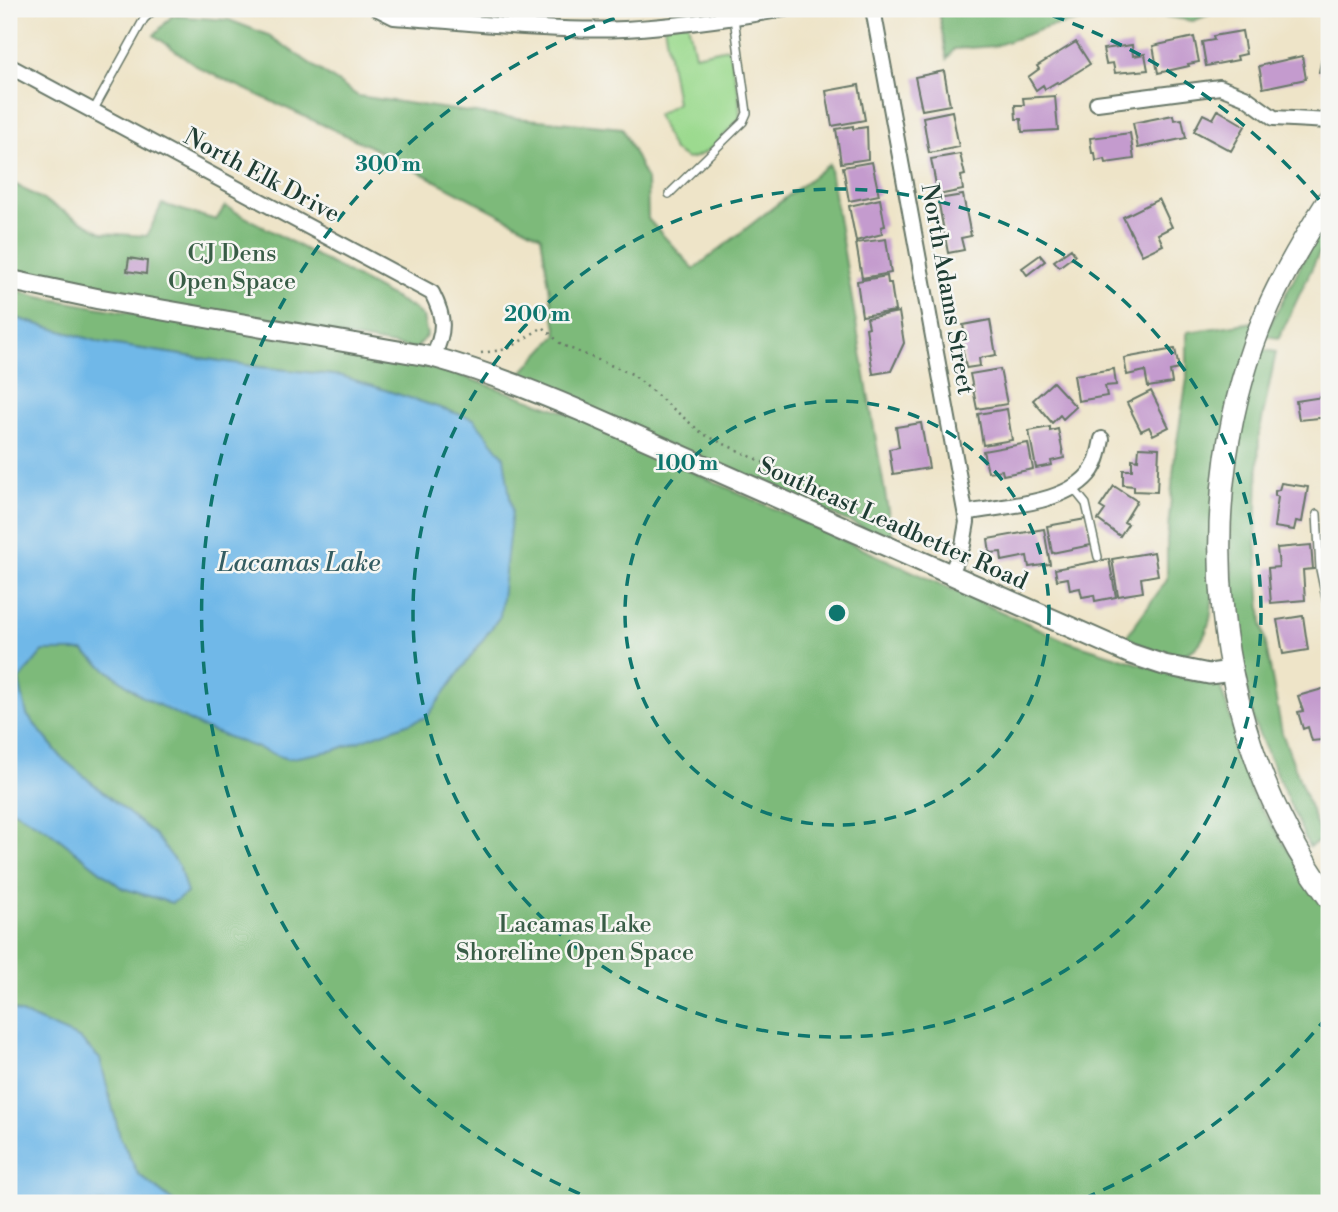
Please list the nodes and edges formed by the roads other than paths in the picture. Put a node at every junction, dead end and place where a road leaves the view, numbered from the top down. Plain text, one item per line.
1 (155, 9) edge
2 (379, 9) edge
3 (785, 9) edge
4 (873, 9) edge
5 (734, 18) junction
6 (9, 66) edge
7 (1097, 103) dead end
8 (1329, 106) edge
9 (93, 111) junction
10 (1325, 121) edge
11 (669, 194) dead end
12 (1329, 199) edge
13 (9, 279) edge
14 (433, 357) junction
15 (1102, 439) dead end
16 (1073, 488) junction
17 (966, 513) junction
18 (1317, 514) dead end
19 (1098, 557) dead end
20 (950, 576) junction
21 (1329, 613) edge
22 (1232, 671) junction
23 (1327, 888) edge

1 - 9 lane
2 - 5 street
3 - 5 street
4 - 17 street, North Adams Street
5 - 11 lane
6 - 9 street, North Elk Drive
7 - 10 street
8 - 10 lane
9 - 14 street, North Elk Drive
12 - 22 main road
13 - 14 street, Southeast Leadbetter Road
14 - 20 street, Southeast Leadbetter Road
15 - 16 street
16 - 17 street
16 - 19 lane
17 - 20 street, North Adams Street
18 - 21 lane
20 - 22 street, Southeast Leadbetter Road
22 - 23 main road

